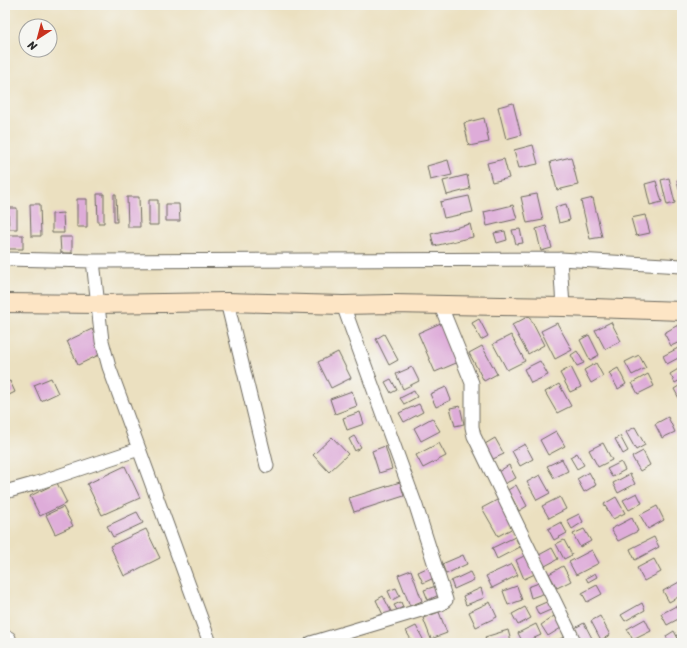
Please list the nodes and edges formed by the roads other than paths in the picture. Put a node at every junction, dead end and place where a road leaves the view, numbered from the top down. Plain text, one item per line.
1 (5, 259) edge
2 (560, 261) junction
3 (93, 263) junction
4 (682, 266) edge
5 (228, 302) junction
6 (563, 302) junction
7 (5, 303) edge
8 (98, 303) junction
9 (440, 304) junction
10 (343, 305) junction
11 (682, 311) edge
12 (139, 449) junction
13 (267, 466) dead end
14 (5, 492) edge
15 (210, 643) edge
16 (311, 643) edge
17 (575, 643) edge

1 - 3 street
2 - 3 street
2 - 4 street
2 - 6 street
3 - 8 street
5 - 8 main road
5 - 10 main road
5 - 13 street
6 - 9 main road
6 - 11 main road
7 - 8 main road
8 - 12 street
9 - 10 main road
9 - 17 street
10 - 16 street
12 - 14 street
12 - 15 street

